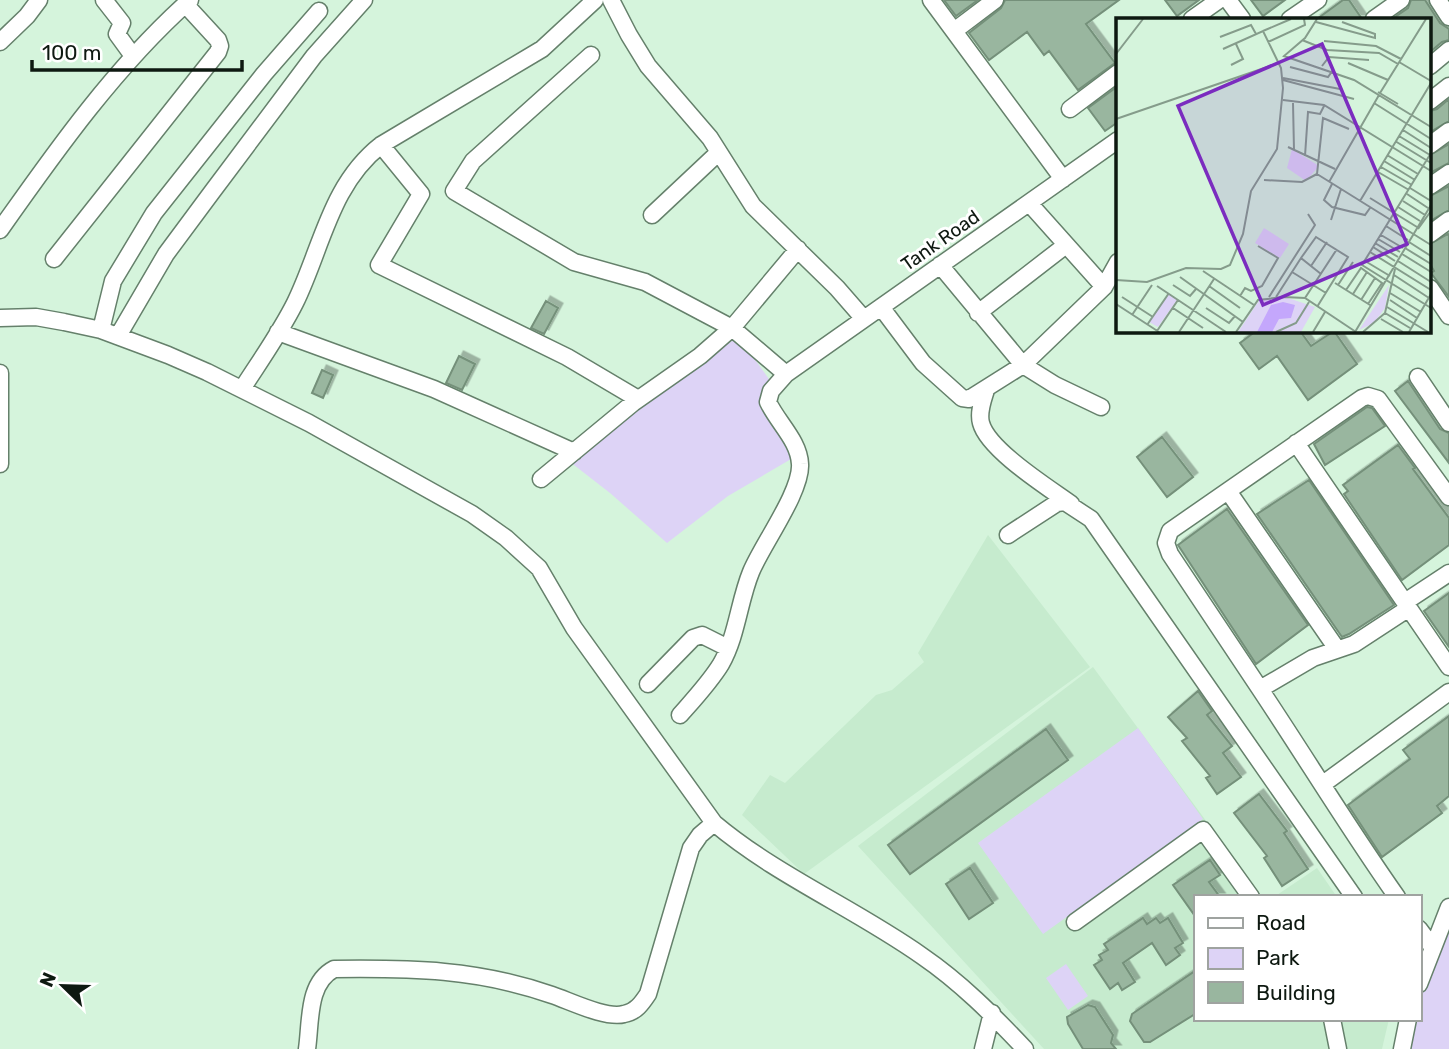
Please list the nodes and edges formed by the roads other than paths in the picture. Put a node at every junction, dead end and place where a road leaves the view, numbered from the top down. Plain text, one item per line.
1 (39, 0) edge
2 (104, 0) edge
3 (364, 0) edge
4 (595, 0) edge
5 (611, 0) edge
6 (932, 0) edge
7 (995, 0) edge
8 (1219, 0) edge
9 (1228, 0) edge
10 (1318, 0) edge
11 (1401, 0) edge
12 (1437, 0) edge
13 (188, 2) edge
14 (319, 11) dead end
15 (1449, 17) edge
16 (1193, 18) edge
17 (1241, 18) edge
18 (1291, 18) edge
19 (1375, 18) edge
20 (954, 31) junction
21 (0, 41) edge
22 (1449, 50) edge
23 (591, 55) dead end
24 (133, 56) junction
25 (1432, 64) edge
26 (1116, 75) edge
27 (1449, 86) edge
28 (1432, 99) edge
29 (1070, 109) dead end
30 (1449, 131) edge
31 (1116, 141) edge
32 (1432, 144) edge
33 (381, 145) junction
34 (718, 153) junction
35 (1449, 173) edge
36 (1063, 179) junction
37 (1432, 185) edge
38 (1029, 203) junction
39 (652, 215) dead end
40 (1449, 220) edge
41 (0, 230) edge
42 (1432, 233) edge
43 (1066, 245) junction
44 (797, 249) junction
45 (54, 259) dead end
46 (940, 265) junction
47 (1116, 266) edge
48 (1104, 287) junction
49 (1432, 290) edge
50 (1446, 306) edge
51 (881, 307) junction
52 (978, 313) junction
53 (0, 318) edge
54 (864, 319) junction
55 (732, 328) junction
56 (101, 330) junction
57 (278, 332) junction
58 (118, 337) junction
59 (1023, 365) junction
60 (0, 373) edge
61 (786, 374) junction
62 (1418, 377) dead end
63 (242, 389) junction
64 (986, 390) junction
65 (638, 399) junction
66 (1101, 407) dead end
67 (1449, 423) edge
68 (1296, 443) junction
69 (574, 452) junction
70 (0, 464) edge
71 (541, 479) dead end
72 (1228, 491) junction
73 (1449, 497) edge
74 (1076, 508) junction
75 (1008, 535) dead end
76 (1449, 573) edge
77 (1407, 605) junction
78 (728, 648) junction
79 (1337, 649) junction
80 (1449, 667) edge
81 (648, 684) dead end
82 (1260, 689) junction
83 (1449, 692) edge
84 (680, 715) dead end
85 (1323, 784) junction
86 (714, 823) junction
87 (1250, 895) edge
88 (1353, 895) edge
89 (1396, 895) edge
90 (1449, 907) edge
91 (1075, 922) dead end
92 (1421, 932) edge
93 (1433, 948) junction
94 (1421, 979) edge
95 (992, 1013) junction
96 (1332, 1021) edge
97 (1408, 1021) edge
98 (307, 1049) edge
99 (983, 1049) edge
100 (1025, 1049) edge
101 (1338, 1049) edge
102 (1402, 1049) edge

1 - 21 street
2 - 24 street
3 - 58 street
4 - 33 street
5 - 34 street
6 - 20 street
7 - 20 street
8 - 16 street
9 - 17 street
10 - 18 street
11 - 19 street
12 - 15 street
13 - 24 street
13 - 45 street
14 - 56 street
20 - 36 street
22 - 25 street
23 - 55 street
24 - 41 street
26 - 29 street
27 - 28 street
30 - 32 street
31 - 36 street, Tank Road
33 - 57 street
33 - 65 street
34 - 39 street
34 - 44 street
35 - 37 street
36 - 38 street, Tank Road
38 - 43 street
38 - 46 street, Tank Road
40 - 42 street
43 - 48 street
43 - 52 street
44 - 54 street
44 - 55 street
46 - 51 street, Tank Road
46 - 52 street
47 - 48 street
48 - 59 street
49 - 50 street
51 - 54 street, Tank Road
51 - 64 street
52 - 59 street
53 - 56 street
54 - 61 street, Tank Road
55 - 61 street
55 - 65 street
56 - 58 street
57 - 63 street
57 - 69 street
58 - 63 street
59 - 64 street
59 - 66 street
60 - 70 street
61 - 78 street
62 - 67 street
63 - 86 street
64 - 74 street
65 - 69 street
68 - 72 street
68 - 73 street
68 - 77 street
69 - 71 street
72 - 79 street
72 - 82 street
74 - 75 street
74 - 88 street
76 - 77 street
77 - 79 street
77 - 80 street
78 - 81 street
78 - 84 street
79 - 82 street
82 - 85 street
83 - 85 street
85 - 89 street
86 - 95 street
86 - 98 street
87 - 91 street
90 - 93 street
92 - 93 street
93 - 94 street
95 - 99 street
95 - 100 street
96 - 101 street
97 - 102 street

